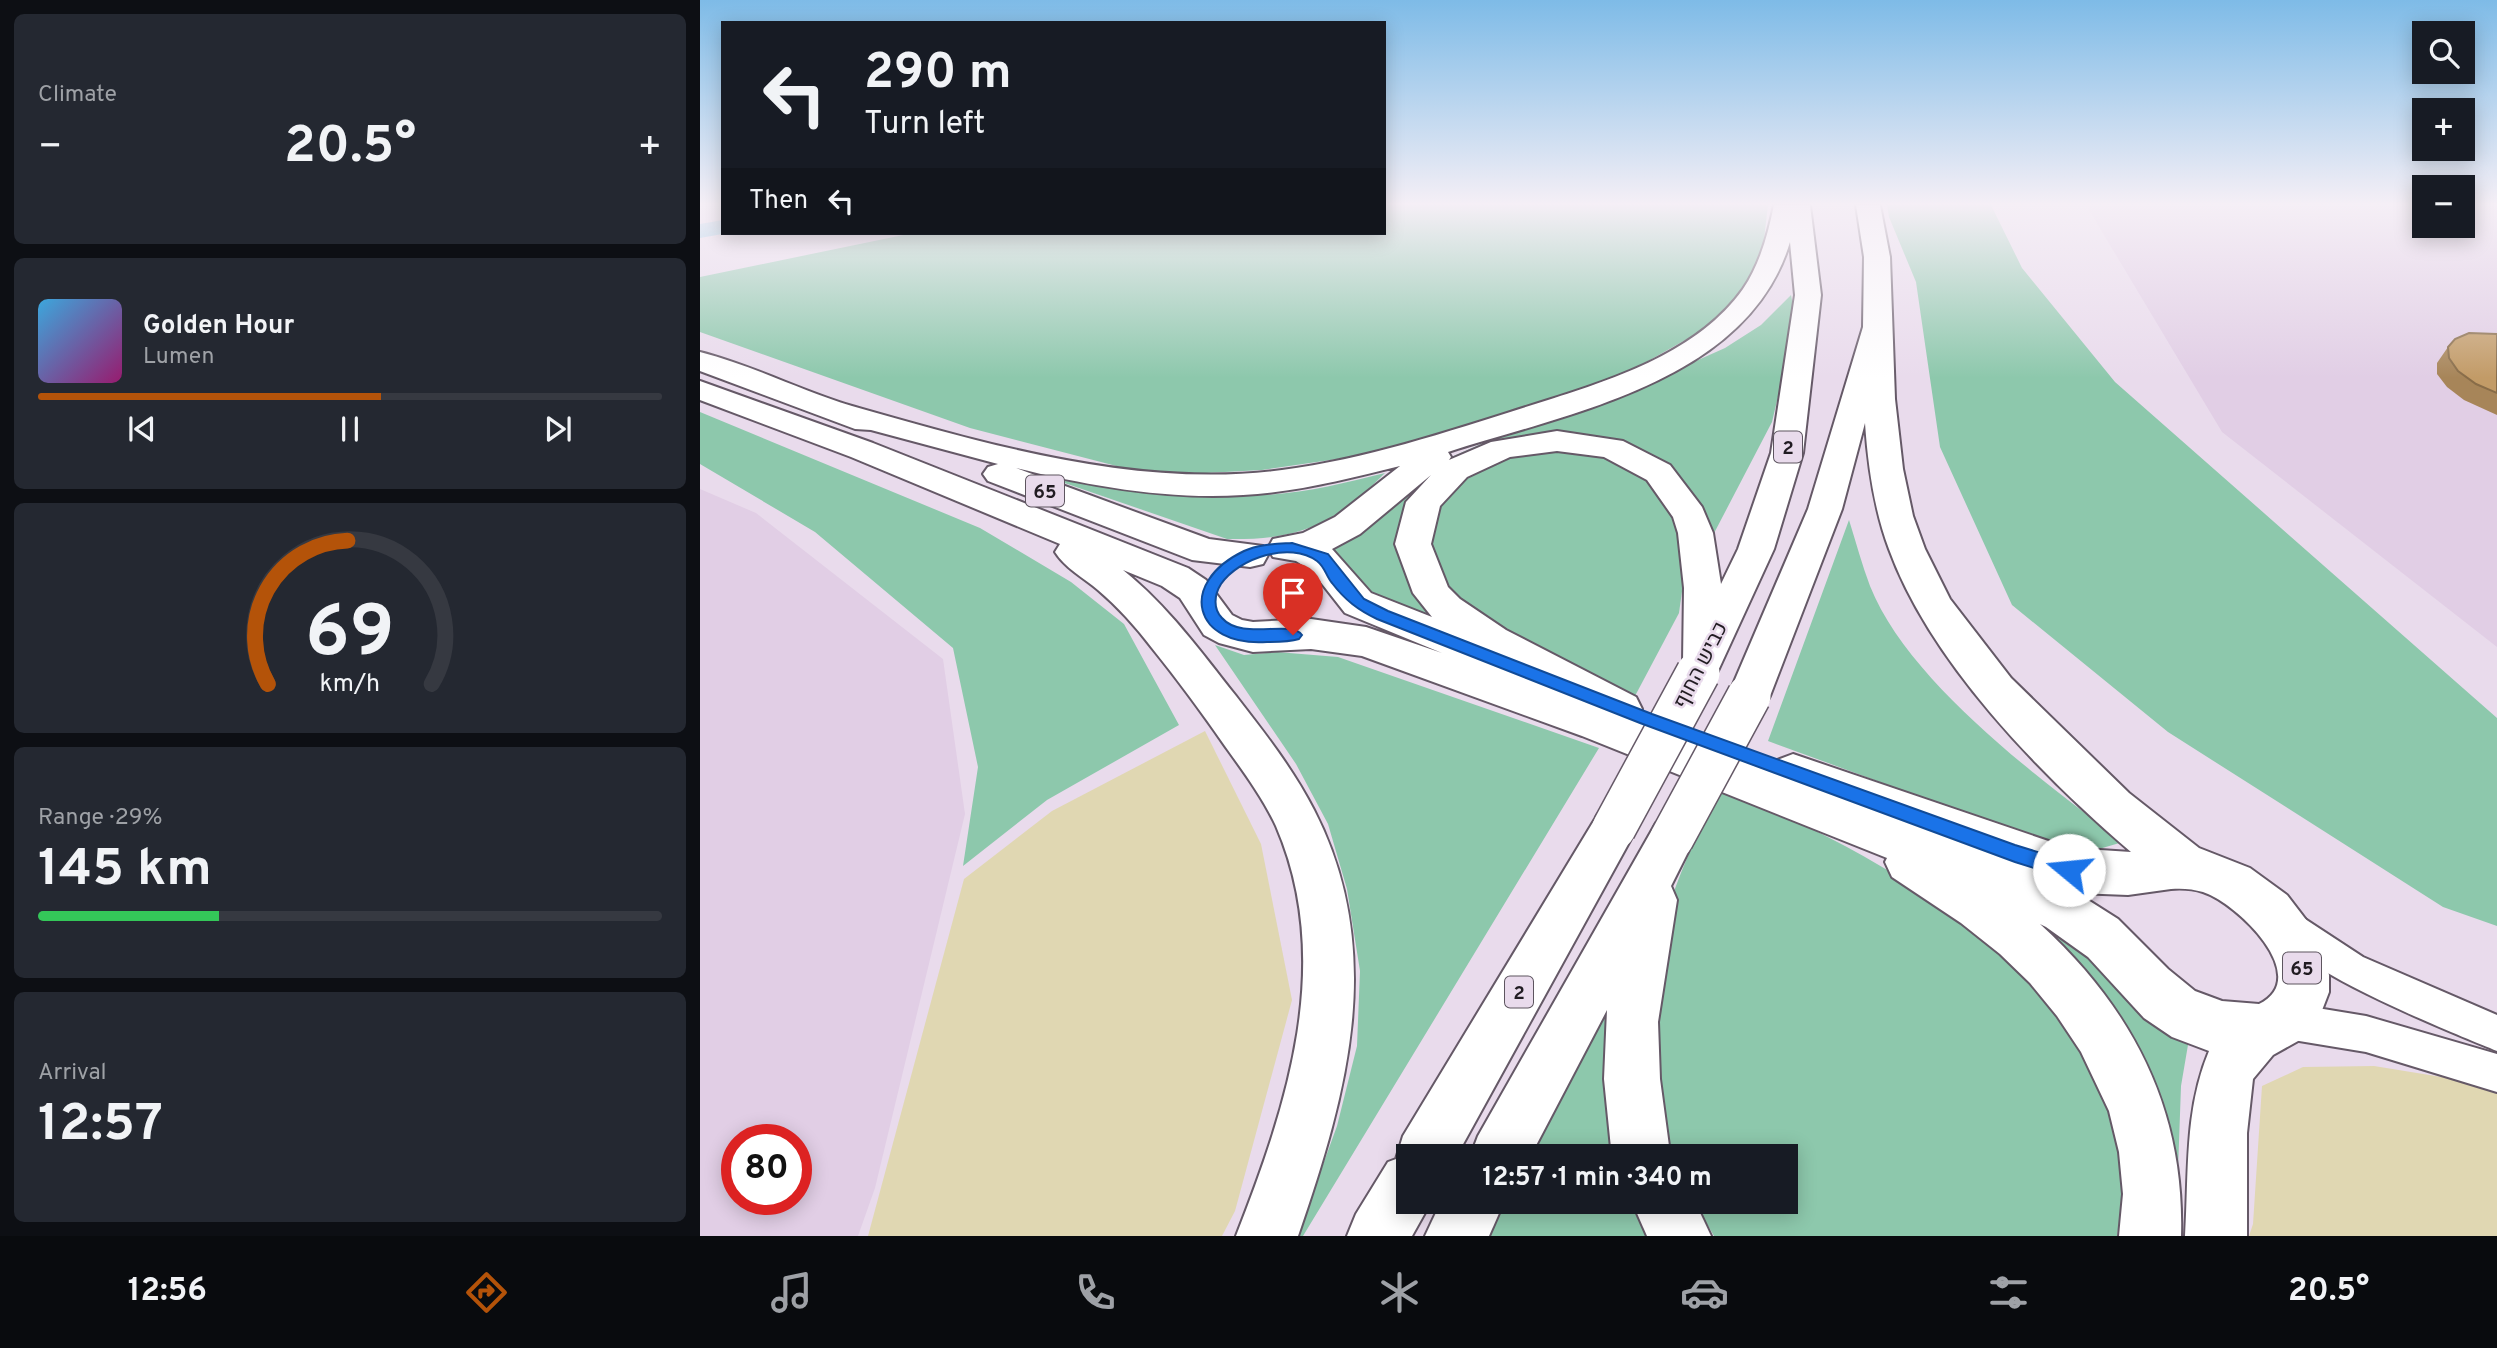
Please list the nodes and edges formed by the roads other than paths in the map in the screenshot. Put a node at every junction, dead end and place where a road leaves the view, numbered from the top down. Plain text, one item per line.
1 (1771, 263) edge
2 (1804, 263) edge
3 (1877, 263) edge
4 (1877, 327) junction
5 (700, 361) edge
6 (700, 390) edge
7 (843, 413) junction
8 (1538, 413) junction
9 (1003, 508) junction
10 (1292, 548) junction
11 (1250, 555) junction
12 (1209, 612) junction
13 (1700, 668) junction
14 (1621, 709) junction
15 (1776, 794) junction
16 (1669, 843) junction
17 (2189, 868) junction
18 (2276, 917) junction
19 (2274, 1026) junction
20 (2497, 1033) edge
21 (2497, 1073) edge
22 (1432, 1144) edge
23 (1506, 1144) edge
24 (1640, 1144) edge
25 (1396, 1205) edge
26 (1468, 1214) edge
27 (1668, 1214) edge
28 (1267, 1236) edge
29 (1378, 1236) edge
30 (1456, 1236) edge
31 (1680, 1236) edge
32 (2150, 1236) edge
33 (2216, 1236) edge

1 - 8 highway
2 - 13 highway, כביש החוף / 2
3 - 4 highway
4 - 16 highway, bridge
4 - 17 highway
5 - 7 highway, 65
6 - 9 highway, 65
7 - 8 highway
7 - 11 highway, 65
8 - 10 highway
9 - 12 highway, 65
9 - 28 highway
10 - 11 highway, 65
10 - 14 highway, 65
11 - 12 highway
12 - 15 highway, 65
13 - 14 highway
13 - 22 highway, כביש החוף / 2, bridge
14 - 17 highway, 65
15 - 19 highway, 65
15 - 32 highway
16 - 23 highway
16 - 24 highway
17 - 18 highway, 65
18 - 19 highway, 65
18 - 20 street
19 - 21 street
19 - 33 highway
25 - 29 highway
26 - 30 highway
27 - 31 highway

